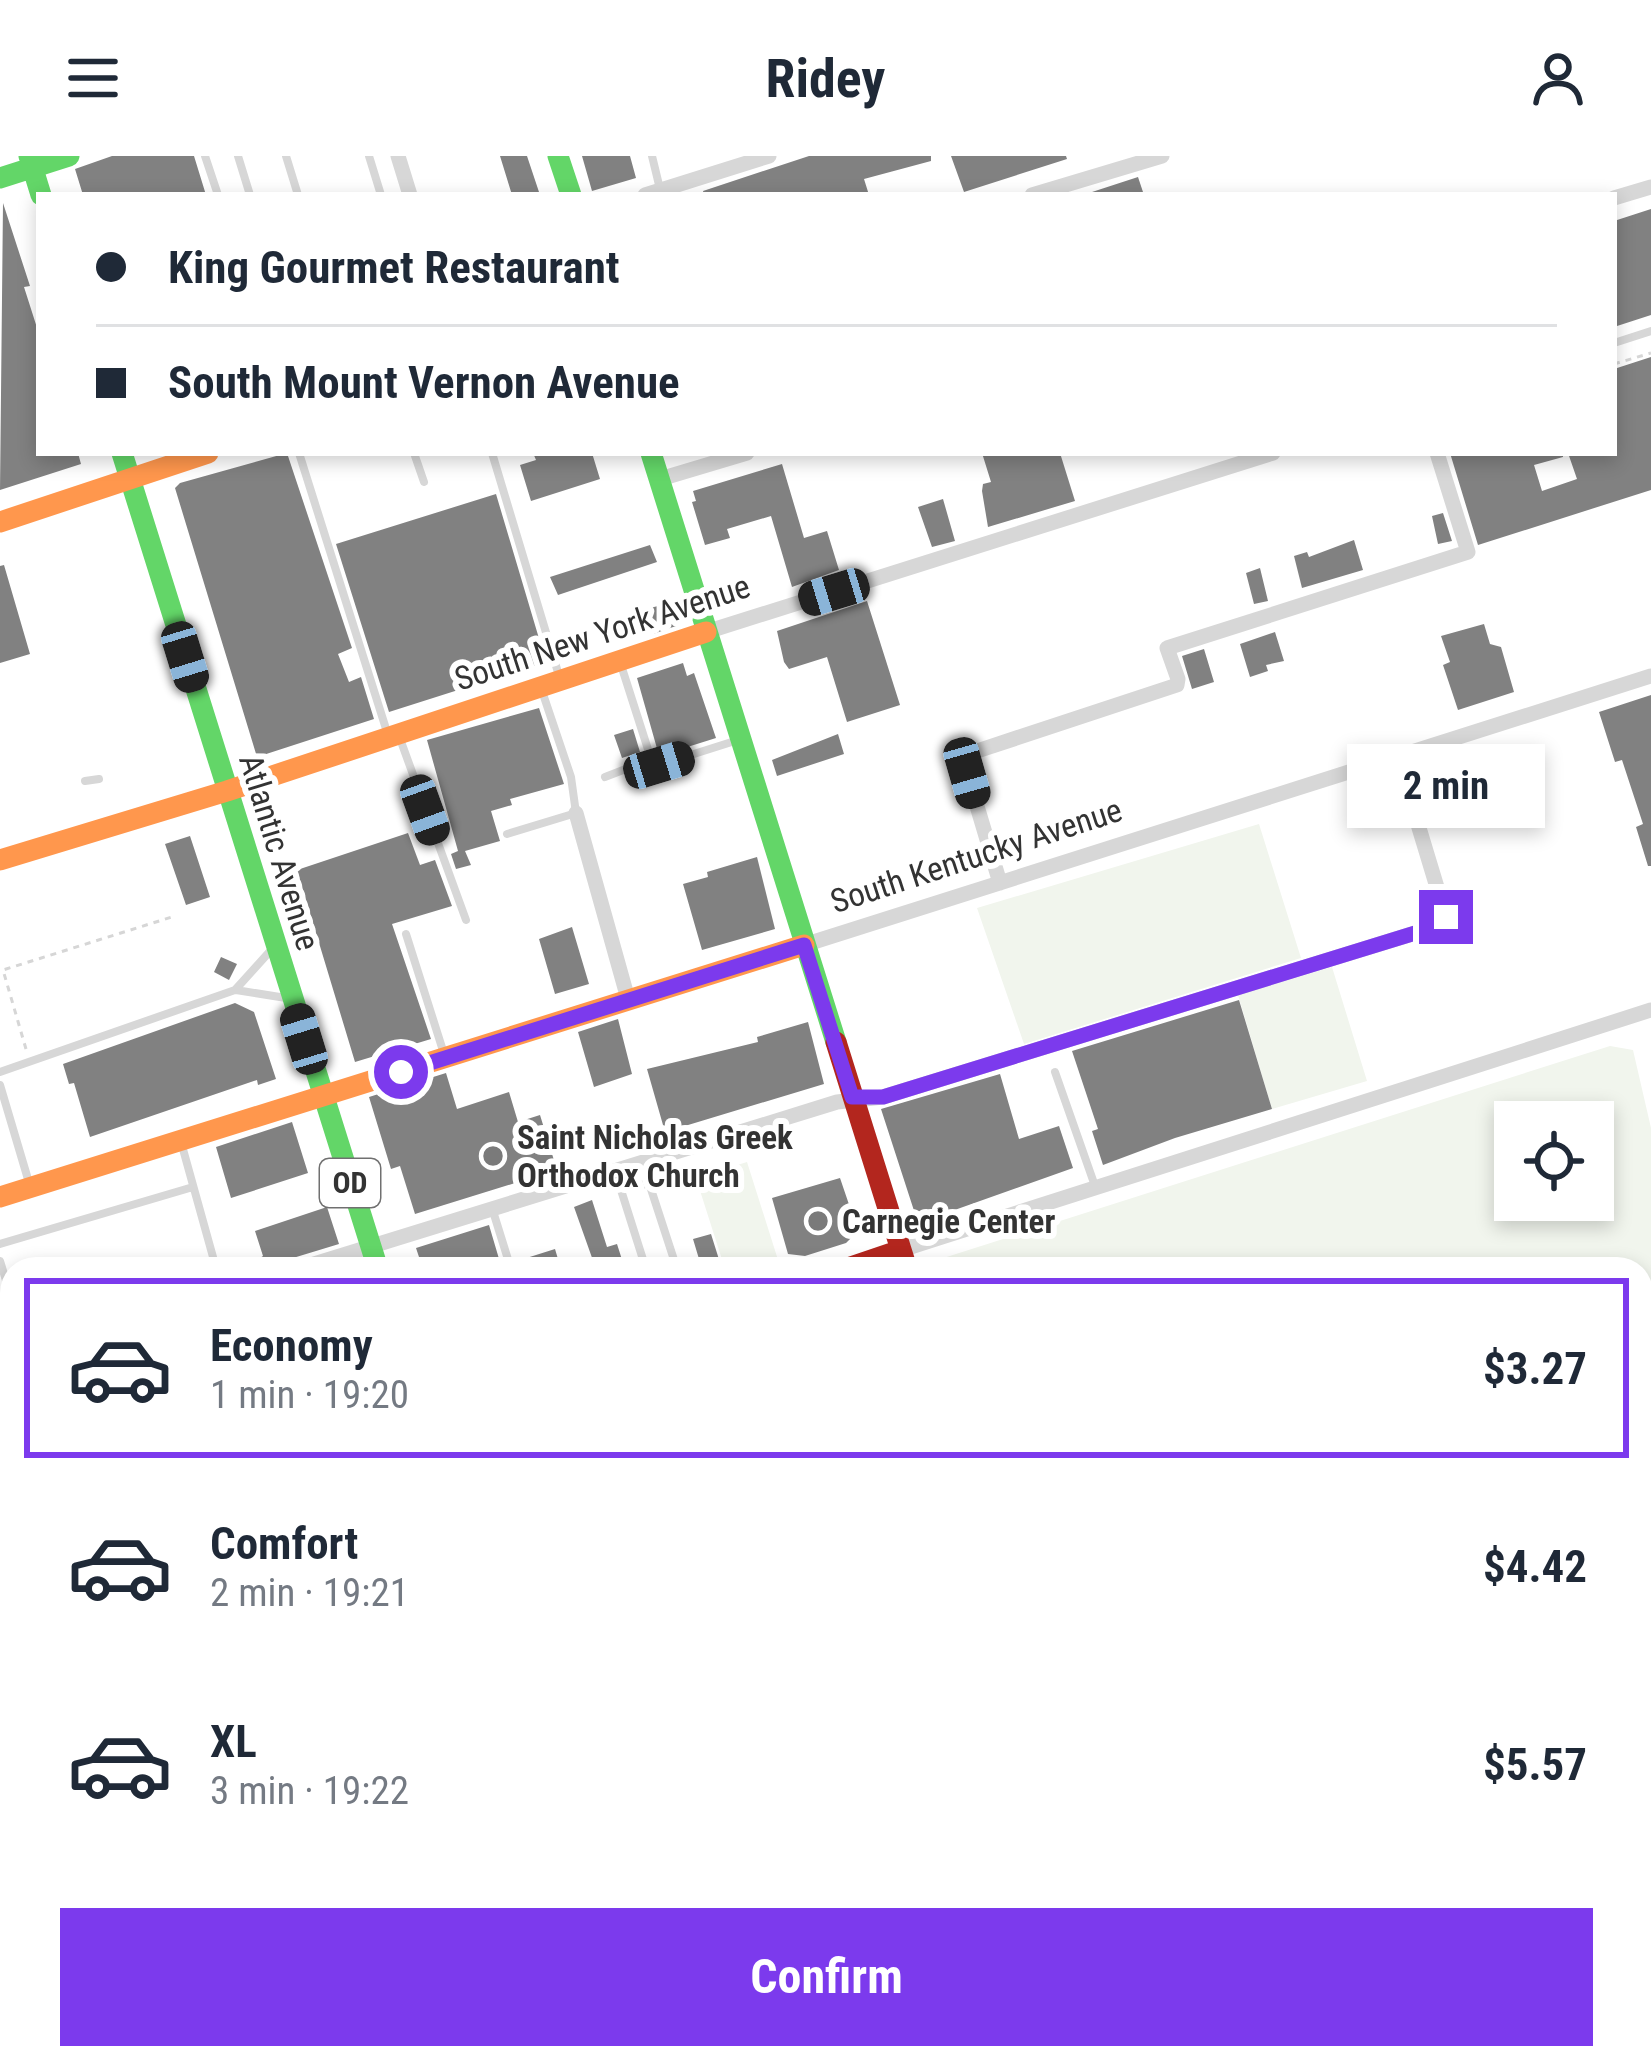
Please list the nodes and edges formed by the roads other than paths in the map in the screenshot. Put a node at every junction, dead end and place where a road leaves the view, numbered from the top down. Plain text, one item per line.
1 (69, 156) edge
2 (205, 156) edge
3 (238, 156) edge
4 (286, 156) edge
5 (369, 156) edge
6 (398, 156) edge
7 (558, 156) edge
8 (652, 156) edge
9 (769, 156) edge
10 (1162, 156) edge
11 (31, 161) edge
12 (0, 178) edge
13 (1651, 187) edge
14 (40, 192) edge
15 (217, 192) edge
16 (249, 192) edge
17 (297, 192) edge
18 (380, 192) edge
19 (409, 192) edge
20 (570, 192) edge
21 (653, 192) edge
22 (656, 192) edge
23 (1043, 192) edge
24 (1617, 197) edge
25 (1651, 331) edge
26 (1617, 342) edge
27 (123, 456) edge
28 (199, 456) edge
29 (300, 456) edge
30 (416, 456) edge
31 (493, 456) edge
32 (652, 456) edge
33 (737, 456) edge
34 (1264, 456) edge
35 (1438, 456) edge
36 (130, 479) junction
37 (660, 479) junction
38 (424, 482) dead end
39 (0, 522) edge
40 (706, 632) junction
41 (620, 661) junction
42 (1651, 676) edge
43 (550, 684) junction
44 (1177, 685) junction
45 (1183, 702) dead end
46 (394, 736) junction
47 (740, 740) junction
48 (1397, 754) junction
49 (654, 766) junction
50 (605, 777) dead end
51 (99, 779) dead end
52 (85, 781) dead end
53 (226, 791) junction
54 (576, 813) junction
55 (507, 834) dead end
56 (0, 860) edge
57 (1000, 883) junction
58 (466, 920) dead end
59 (406, 934) dead end
60 (804, 945) junction
61 (275, 946) junction
62 (235, 990) junction
63 (292, 999) junction
64 (628, 999) junction
65 (1651, 1010) edge
66 (446, 1059) junction
67 (0, 1072) edge
68 (1055, 1072) dead end
69 (0, 1085) edge
70 (322, 1096) junction
71 (852, 1097) junction
72 (181, 1140) junction
73 (642, 1161) junction
74 (615, 1169) junction
75 (649, 1183) junction
76 (30, 1187) junction
77 (193, 1187) junction
78 (1095, 1188) junction
79 (621, 1190) junction
80 (0, 1197) edge
81 (492, 1207) junction
82 (0, 1244) edge
83 (371, 1246) junction
84 (213, 1257) edge
85 (336, 1257) edge
86 (374, 1257) edge
87 (507, 1257) edge
88 (642, 1257) edge
89 (673, 1257) edge
90 (903, 1257) edge
91 (912, 1257) edge

1 - 11 main road
2 - 15 lane
3 - 16 lane
4 - 17 lane
5 - 18 lane
6 - 19 street
7 - 20 main road
8 - 21 lane
9 - 22 street
10 - 23 street
11 - 12 main road
11 - 14 main road
13 - 24 street
25 - 26 lane
27 - 36 main road, Atlantic Avenue / OD
28 - 36 main road
29 - 46 lane
30 - 38 lane
31 - 43 lane
32 - 37 main road
33 - 37 street
34 - 40 street, South New York Avenue
35 - 44 street
36 - 39 main road
36 - 53 main road, Atlantic Avenue / OD
37 - 40 main road
40 - 41 main road, South New York Avenue
40 - 47 main road
41 - 43 main road, South New York Avenue
41 - 49 lane
42 - 48 street, South Kentucky Avenue
43 - 46 main road, South New York Avenue
43 - 54 lane
44 - 45 lane
44 - 57 street
46 - 53 main road, South New York Avenue
46 - 58 lane
47 - 49 lane
47 - 60 main road
48 - 57 street, South Kentucky Avenue
48 - 71 street
49 - 50 lane
51 - 52 lane
53 - 56 main road, South New York Avenue
53 - 61 main road, Atlantic Avenue / OD
54 - 55 lane
54 - 64 street
57 - 60 street, South Kentucky Avenue
59 - 66 lane
60 - 64 main road, South Kentucky Avenue
60 - 71 main road
61 - 62 lane
61 - 63 main road, Atlantic Avenue / OD
62 - 63 lane
62 - 67 lane
63 - 70 main road, Atlantic Avenue / OD
64 - 66 main road, South Kentucky Avenue
65 - 78 street
66 - 70 main road, South Kentucky Avenue
68 - 78 lane
69 - 76 lane
70 - 72 main road, South Kentucky Avenue
70 - 83 main road, Atlantic Avenue / OD
71 - 73 street
71 - 90 main road
72 - 76 main road, South Kentucky Avenue
72 - 77 lane
73 - 74 street
73 - 75 lane
74 - 79 lane
74 - 81 street
75 - 79 lane
75 - 89 lane
76 - 80 main road, South Kentucky Avenue
77 - 82 lane
77 - 84 lane
78 - 91 street
79 - 88 lane
81 - 83 street
81 - 87 lane
83 - 85 street
83 - 86 main road, Atlantic Avenue / OD

